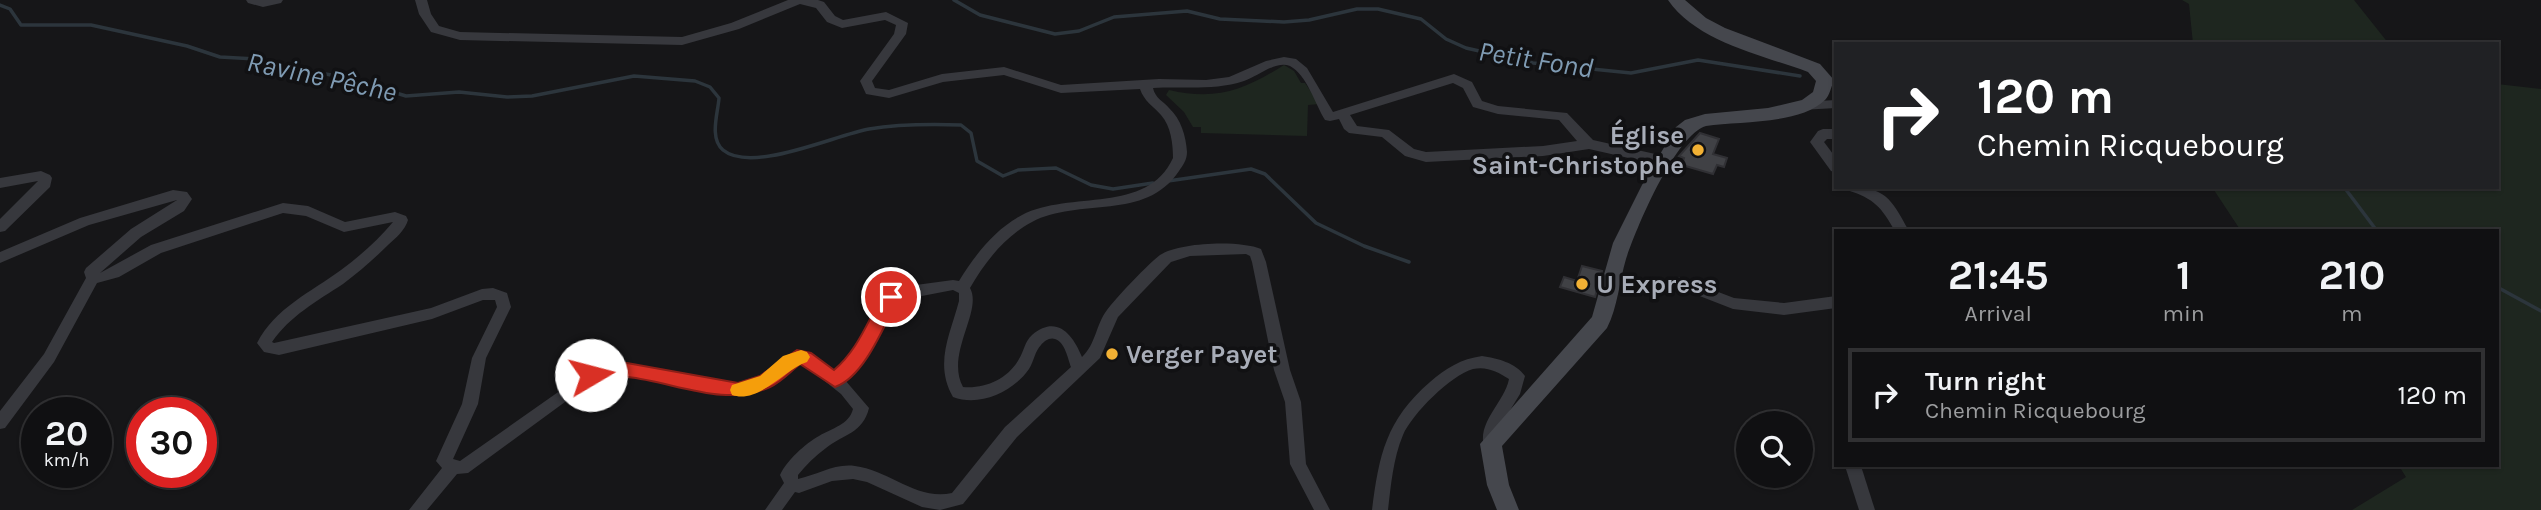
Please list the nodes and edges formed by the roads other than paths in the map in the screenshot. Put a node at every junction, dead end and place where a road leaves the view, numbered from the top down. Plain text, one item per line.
1 (252, 0) edge
2 (277, 0) edge
3 (421, 0) edge
4 (1676, 0) edge
5 (1146, 84) junction
6 (1834, 103) edge
7 (1799, 106) junction
8 (1343, 113) junction
9 (1834, 134) edge
10 (1589, 144) junction
11 (1664, 161) junction
12 (1834, 165) edge
13 (0, 183) edge
14 (1861, 189) edge
15 (0, 227) edge
16 (1901, 229) edge
17 (0, 258) edge
18 (93, 278) junction
19 (1679, 282) dead end
20 (963, 288) junction
21 (1834, 302) edge
22 (1080, 368) junction
23 (835, 380) junction
24 (0, 423) edge
25 (1491, 444) junction
26 (453, 467) junction
27 (1853, 467) edge
28 (792, 484) junction
29 (417, 510) edge
30 (773, 510) edge
31 (1322, 510) edge
32 (1380, 510) edge
33 (1508, 510) edge
34 (1867, 510) edge

1 - 2 street
3 - 5 street
4 - 7 main road
5 - 8 street
5 - 20 street
6 - 7 street
7 - 11 main road
8 - 10 street
8 - 10 street
9 - 12 street
10 - 11 street
11 - 25 main road
13 - 15 street
14 - 16 street
17 - 18 street
18 - 24 street
18 - 26 street
19 - 21 street
20 - 22 street
20 - 23 street
22 - 28 street
22 - 31 street
23 - 26 street
23 - 28 street
25 - 32 street
25 - 33 main road
26 - 29 street
27 - 34 street
28 - 30 street

